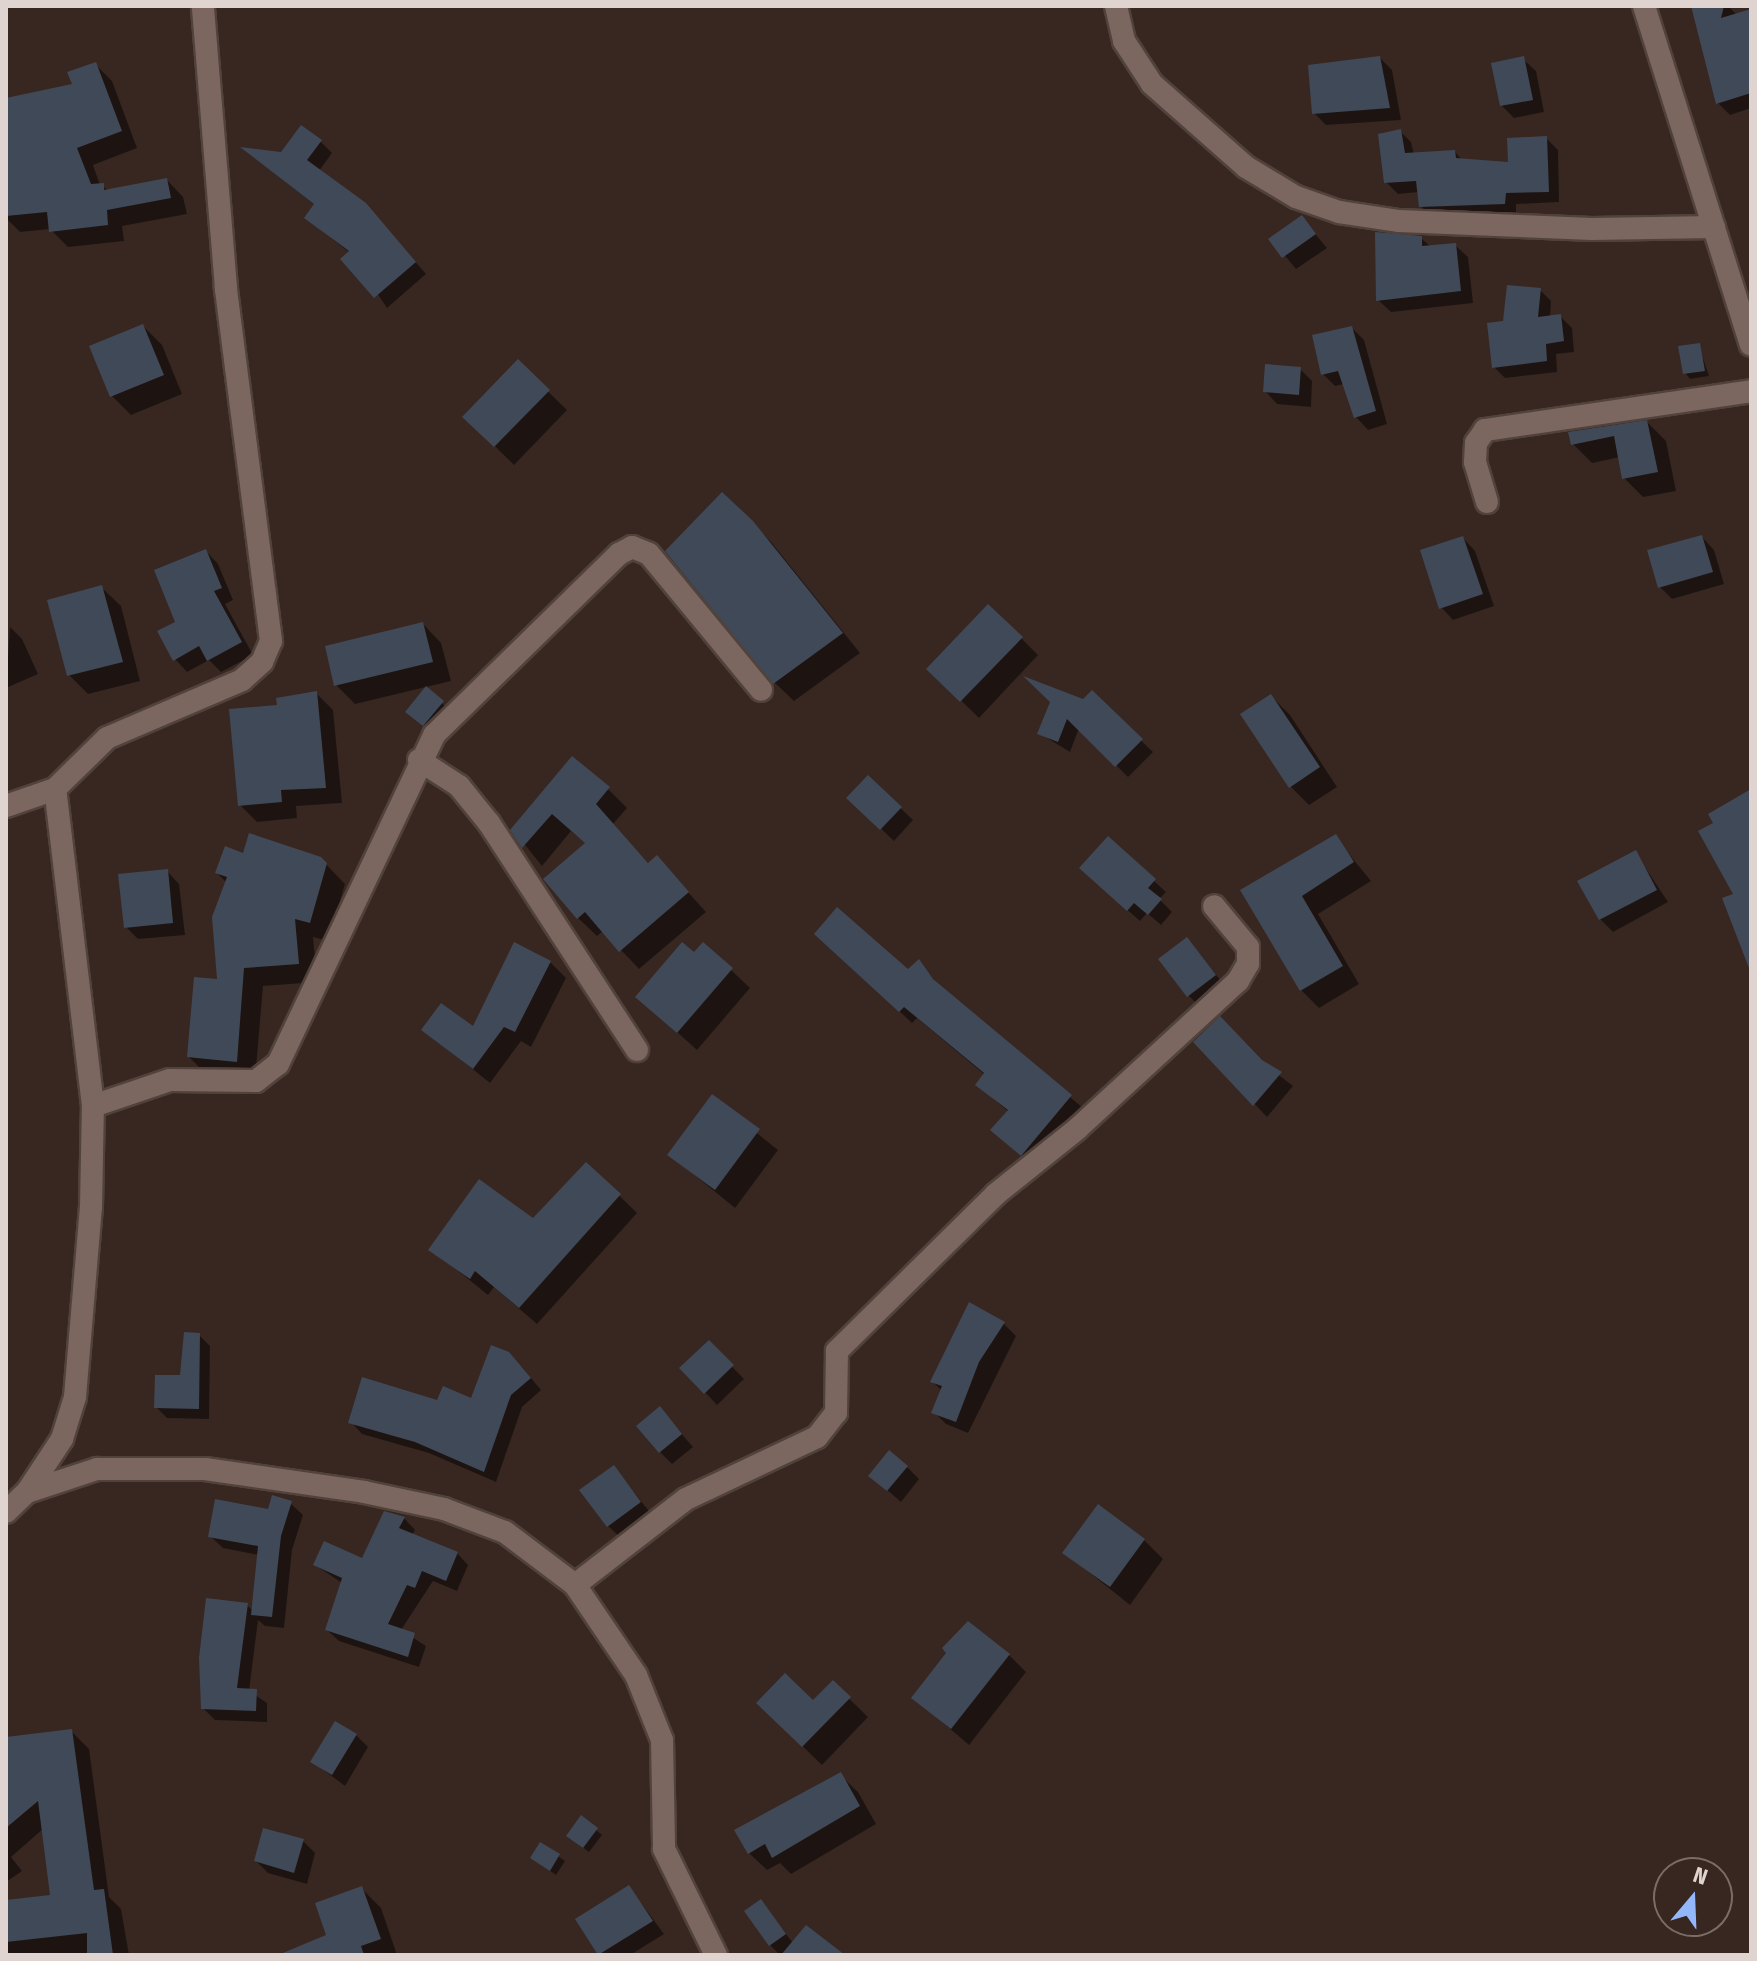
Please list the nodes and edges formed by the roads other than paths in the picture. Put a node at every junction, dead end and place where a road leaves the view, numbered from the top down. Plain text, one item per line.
1 (203, 6) edge
2 (1116, 6) edge
3 (1644, 6) edge
4 (1714, 227) junction
5 (1751, 345) edge
6 (1751, 391) edge
7 (1487, 502) dead end
8 (761, 690) dead end
9 (419, 760) junction
10 (55, 789) junction
11 (6, 806) edge
12 (1214, 906) dead end
13 (637, 1050) dead end
14 (93, 1106) junction
15 (27, 1492) junction
16 (6, 1512) edge
17 (575, 1585) junction
18 (716, 1955) edge

1 - 10 street
2 - 4 street
3 - 4 street
4 - 5 street
6 - 7 street
8 - 9 street
9 - 13 street
9 - 14 street
10 - 11 street
10 - 14 street
12 - 17 street
14 - 15 street
15 - 16 street
15 - 17 street
17 - 18 street

